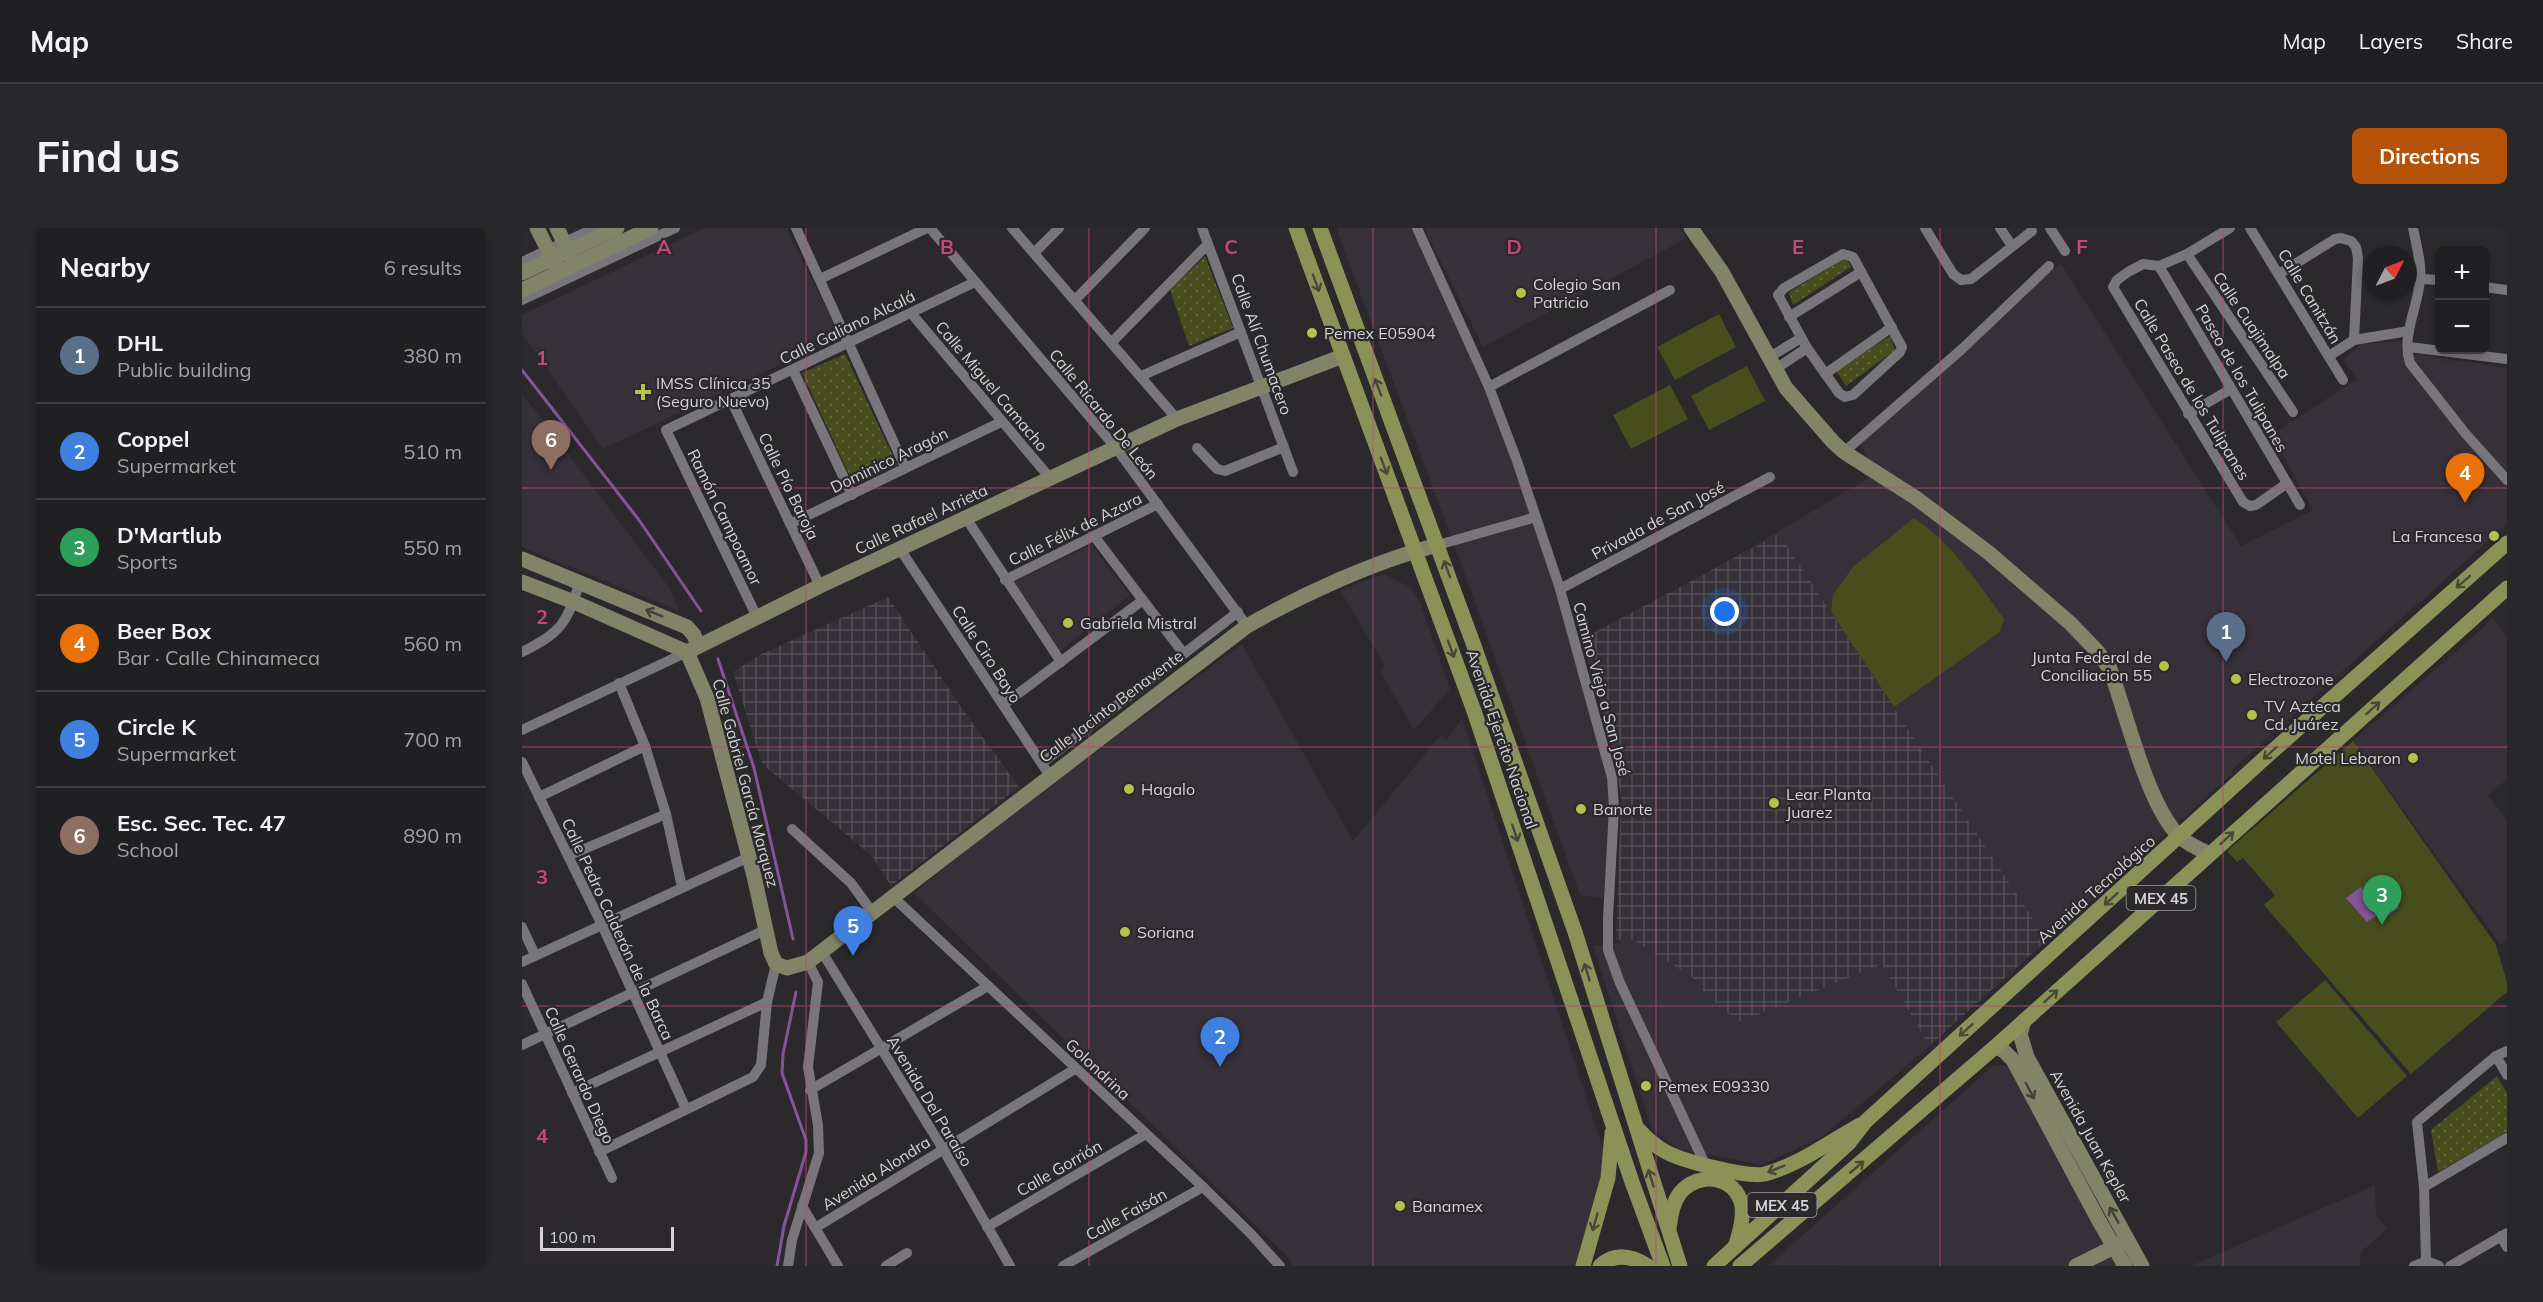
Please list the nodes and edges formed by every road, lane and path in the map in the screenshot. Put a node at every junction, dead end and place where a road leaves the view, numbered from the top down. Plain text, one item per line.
1 (537, 228) edge
2 (557, 228) edge
3 (595, 228) edge
4 (617, 228) edge
5 (651, 228) edge
6 (675, 228) edge
7 (796, 228) edge
8 (928, 228) edge
9 (1012, 228) edge
10 (1059, 228) edge
11 (1145, 228) edge
12 (1202, 228) edge
13 (1296, 228) edge
14 (1320, 228) edge
15 (1417, 228) edge
16 (1691, 228) edge
17 (1925, 228) edge
18 (2000, 228) edge
19 (2050, 228) edge
20 (2250, 228) edge
21 (2414, 228) edge
22 (2225, 229) edge
23 (2032, 231) dead end
24 (1208, 244) junction
25 (2012, 246) junction
26 (2065, 251) dead end
27 (1034, 253) junction
28 (2187, 254) junction
29 (571, 258) junction
30 (522, 262) edge
31 (555, 265) junction
32 (2049, 266) dead end
33 (2159, 266) junction
34 (1861, 272) junction
35 (522, 273) edge
36 (2279, 274) junction
37 (820, 279) junction
38 (2421, 279) junction
39 (2435, 280) edge
40 (975, 282) junction
41 (2489, 288) edge
42 (522, 290) edge
43 (1670, 290) dead end
44 (2507, 290) edge
45 (522, 300) edge
46 (1075, 300) junction
47 (911, 313) junction
48 (1789, 317) junction
49 (1892, 327) junction
50 (2409, 331) junction
51 (1241, 332) junction
52 (1801, 338) junction
53 (2354, 340) junction
54 (1112, 342) junction
55 (849, 343) junction
56 (2409, 347) junction
57 (1807, 348) junction
58 (1343, 356) junction
59 (2329, 356) junction
60 (2507, 359) edge
61 (1771, 364) junction
62 (793, 370) junction
63 (1825, 374) junction
64 (1141, 376) junction
65 (2343, 380) dead end
66 (1262, 387) junction
67 (1489, 387) junction
68 (2231, 389) junction
69 (730, 400) junction
70 (2293, 412) dead end
71 (2188, 414) junction
72 (1177, 419) junction
73 (1001, 422) junction
74 (666, 430) joint
75 (1284, 447) junction
76 (1116, 448) junction
77 (1197, 448) dead end
78 (1844, 452) junction
79 (905, 467) junction
80 (1293, 471) dead end
81 (1770, 477) dead end
82 (1050, 478) junction
83 (2507, 480) edge
84 (2286, 483) junction
85 (852, 495) junction
86 (1158, 504) junction
87 (2300, 505) dead end
88 (1536, 517) junction
89 (966, 518) junction
90 (790, 524) junction
91 (1094, 536) junction
92 (1438, 545) junction
93 (2505, 546) edge
94 (900, 549) junction
95 (1415, 551) junction
96 (525, 565) edge
97 (1005, 580) junction
98 (522, 582) edge
99 (579, 584) junction
100 (820, 586) junction
101 (2507, 588) edge
102 (1560, 589) junction
103 (1143, 600) junction
104 (574, 602) junction
105 (1238, 612) junction
106 (757, 617) junction
107 (1246, 626) junction
108 (692, 649) junction
109 (522, 652) edge
110 (1184, 654) junction
111 (1061, 662) junction
112 (619, 683) junction
113 (1003, 705) junction
114 (522, 730) edge
115 (645, 746) junction
116 (522, 762) edge
117 (1046, 769) junction
118 (539, 797) junction
119 (666, 814) junction
120 (792, 829) dead end
121 (2180, 837) junction
122 (2210, 854) junction
123 (568, 856) junction
124 (749, 857) junction
125 (682, 886) junction
126 (892, 896) junction
127 (872, 912) junction
128 (602, 925) junction
129 (522, 927) edge
130 (767, 929) junction
131 (822, 952) junction
132 (535, 955) junction
133 (522, 962) edge
134 (808, 962) junction
135 (776, 964) junction
136 (522, 984) edge
137 (988, 986) junction
138 (631, 993) junction
139 (1571, 999) junction
140 (767, 1002) junction
141 (2024, 1021) junction
142 (546, 1034) junction
143 (522, 1046) edge
144 (1995, 1047) junction
145 (881, 1049) junction
146 (2507, 1051) edge
147 (658, 1053) junction
148 (2496, 1056) junction
149 (1614, 1059) junction
150 (1075, 1069) junction
151 (2507, 1076) edge
152 (810, 1090) junction
153 (572, 1093) junction
154 (686, 1109) junction
155 (1865, 1122) junction
156 (1613, 1124) junction
157 (1634, 1125) junction
158 (1146, 1134) junction
159 (2507, 1138) edge
160 (943, 1149) junction
161 (598, 1152) junction
162 (1705, 1164) junction
163 (612, 1179) dead end
164 (1203, 1187) junction
165 (2424, 1187) junction
166 (802, 1206) junction
167 (815, 1227) junction
168 (987, 1227) junction
169 (1669, 1234) junction
170 (2504, 1234) edge
171 (2121, 1243) junction
172 (1735, 1247) junction
173 (2507, 1247) edge
174 (907, 1253) dead end
175 (2426, 1261) junction
176 (788, 1266) edge
177 (838, 1266) edge
178 (886, 1266) edge
179 (1010, 1266) edge
180 (1063, 1266) edge
181 (1280, 1266) edge
182 (1583, 1266) edge
183 (1600, 1266) edge
184 (1648, 1266) edge
185 (1663, 1266) edge
186 (1680, 1266) edge
187 (1714, 1266) edge
188 (1740, 1266) edge
189 (2076, 1266) edge
190 (2125, 1266) edge
191 (2142, 1266) edge
192 (2414, 1266) edge
193 (2439, 1266) edge
194 (2450, 1266) edge

1 - 31 street
2 - 29 street
3 - 29 street
4 - 29 street
5 - 29 street
6 - 29 street
7 - 37 street
8 - 37 street
8 - 40 street, Calle Ricardo De León
9 - 27 street
10 - 27 street
11 - 46 street
12 - 24 street, Calle Alí Chumacero
13 -> 58 main road, Avenida Ejercito Nacional
92 -> 14 main road, Avenida Ejercito Nacional
15 - 67 street, Camino Viejo a San José
16 - 61 street
17 - 25 street
18 - 25 street
19 - 26 street
20 - 36 street, Calle Canitzán
21 - 38 street
22 - 28 street
23 - 25 street
24 - 51 street, Calle Alí Chumacero
24 - 54 street
27 - 46 street
28 - 33 street
28 - 70 street, Calle Cuajimalpa
29 - 31 street
29 - 31 street
30 - 31 street
31 - 35 street
31 - 42 street
31 - 45 street
32 - 78 street
33 - 68 street, Paseo de los Tulipanes
33 - 71 street, Calle Paseo de los Tulipanes
34 - 48 street
34 - 48 street
34 - 49 street
36 - 53 street
36 - 59 street, Calle Canitzán
37 - 55 street
38 - 39 street
38 - 50 street
40 - 47 street, Calle Galiano Alcalá
40 - 76 street, Calle Ricardo De León
41 - 44 street
43 - 67 street
46 - 54 street
47 - 55 street, Calle Galiano Alcalá
47 - 73 street, Calle Miguel Camacho
48 - 52 street
49 - 63 street
49 - 63 street
50 - 53 street
50 - 56 street
51 - 64 street
51 - 66 street, Calle Alí Chumacero
52 - 57 street
52 - 61 street
53 - 59 street
54 - 64 street
55 - 62 street, Calle Galiano Alcalá
55 - 79 street
56 - 60 street
56 - 83 street
57 - 61 street
57 - 63 street
58 - 66 street, Calle Rafael Arrieta
58 -> 95 main road, Avenida Ejercito Nacional
59 - 65 street, Calle Canitzán
61 - 78 street
62 - 69 street, Calle Galiano Alcalá
62 - 85 street
64 - 72 street
66 - 72 street, Calle Rafael Arrieta
66 - 75 street, Calle Alí Chumacero
67 - 88 street, Camino Viejo a San José
68 - 71 street
68 - 84 street, Paseo de los Tulipanes
69 - 74 street, Calle Galiano Alcalá
69 - 90 street, Calle Pío Baroja
71 - 84 street, Calle Paseo de los Tulipanes
72 - 76 street, Calle Rafael Arrieta
73 - 79 street, Dominico Aragón
73 - 82 street, Calle Miguel Camacho
74 - 106 street, Ramón Campoamor
75 - 77 street
75 - 80 street, Calle Alí Chumacero
76 - 82 street, Calle Rafael Arrieta
76 - 86 street, Calle Ricardo De León
78 - 121 street
79 - 85 street, Dominico Aragón
81 - 102 street, Privada de San José
82 - 89 street, Calle Rafael Arrieta
84 - 87 street, Paseo de los Tulipanes
85 - 90 street, Dominico Aragón
86 - 91 street, Calle Félix de Azara
86 - 105 street, Calle Ricardo De León
88 - 92 street, Calle Jacinto Benavente
88 - 102 street, Camino Viejo a San José
89 - 94 street, Calle Rafael Arrieta
89 - 97 street
90 - 100 street, Calle Pío Baroja
91 - 97 street, Calle Félix de Azara
91 - 103 street
92 - 95 street, Calle Jacinto Benavente
149 -> 92 main road, Avenida Ejercito Nacional
93 -> 121 main road, Avenida Tecnológico / MEX 45
94 - 100 street, Calle Rafael Arrieta
94 - 113 street, Calle Ciro Bayo
95 - 107 street, Calle Jacinto Benavente
95 -> 139 main road, Avenida Ejercito Nacional
96 - 99 street, Calle Gabriel García Marquez
97 - 111 street
98 - 104 street
99 - 104 street
108 -> 99 street, Calle Gabriel García Marquez
100 - 106 street, Calle Rafael Arrieta
122 -> 101 main road, MEX 45
102 - 162 street, Camino Viejo a San José
103 - 110 street
103 - 111 street
104 - 108 street
104 - 109 street
105 - 107 street, Calle Ricardo De León
105 - 110 street
106 - 108 street, Calle Rafael Arrieta
107 - 117 street, Calle Jacinto Benavente
108 - 112 street, Calle Rafael Arrieta
108 - 124 street, Calle Gabriel García Marquez
110 - 117 street
111 - 113 street
112 - 114 street, Calle Rafael Arrieta
112 - 115 street
113 - 117 street, Calle Ciro Bayo
115 - 118 street
115 - 119 street
116 - 118 street, Calle Pedro Calderón de la Barca
117 - 126 street, Calle Jacinto Benavente
118 - 123 street, Calle Pedro Calderón de la Barca
119 - 123 street
119 - 125 street
120 - 127 street
121 - 122 street
121 -> 155 main road, Avenida Tecnológico / MEX 45
141 -> 122 main road, MEX 45
123 - 128 street, Calle Pedro Calderón de la Barca
124 - 125 street
124 - 130 street, Calle Gabriel García Marquez
125 - 128 street
126 - 127 street, Calle Jacinto Benavente
126 - 137 street, Golondrina
127 - 131 street, Calle Jacinto Benavente
128 - 132 street
128 - 138 street, Calle Pedro Calderón de la Barca
129 - 132 street
130 - 135 street, Calle Gabriel García Marquez
130 - 138 street
131 - 134 street, Calle Jacinto Benavente
131 - 145 street, Avenida Del Paraíso
132 - 133 street
134 - 135 street, Calle Jacinto Benavente
134 - 152 street
135 - 140 street, Calle Gabriel García Marquez
136 - 142 street, Calle Gerardo Diego
137 - 145 street
137 - 150 street, Golondrina
138 - 142 street
138 - 147 street, Calle Pedro Calderón de la Barca
139 - 149 main road
139 - 156 main road, Avenida Ejercito Nacional
140 - 147 street
140 - 154 street, Calle Gabriel García Marquez
141 - 144 main road, MEX 45
171 -> 141 street, Avenida Juan Kepler
142 - 143 street
142 - 153 street, Calle Gerardo Diego
144 -> 171 street, Avenida Juan Kepler
188 -> 144 main road, MEX 45
145 - 152 street
145 - 160 street, Avenida Del Paraíso
146 - 148 street
147 - 153 street
147 - 154 street, Calle Pedro Calderón de la Barca
148 - 151 street
148 - 165 street
149 - 157 main road, Avenida Ejercito Nacional
150 - 158 street, Golondrina
150 - 160 street, Avenida Alondra
152 - 166 street
153 - 161 street, Calle Gerardo Diego
154 - 161 street
155 -> 162 main road
155 - 172 main road, Avenida Tecnológico / MEX 45
156 -> 182 main road
156 - 185 main road, Avenida Ejercito Nacional
157 - 162 main road
169 -> 157 main road, Avenida Ejercito Nacional
158 - 164 street, Golondrina
158 - 168 street, Calle Gorrión
159 - 165 street
160 - 167 street, Avenida Alondra
160 - 168 street, Avenida Del Paraíso
161 - 163 street, Calle Gerardo Diego
164 - 180 street, Calle Faisán
164 - 181 street, Golondrina
165 - 175 street
166 - 167 street
166 - 176 street
167 - 177 street
168 - 179 street, Avenida Del Paraíso
169 - 172 main road
169 - 186 main road, Avenida Ejercito Nacional
170 - 173 street
170 - 194 street
171 - 189 street
171 - 190 street, Avenida Juan Kepler
171 - 191 street, Avenida Juan Kepler
172 - 187 main road, Avenida Tecnológico / MEX 45
174 - 178 street
175 - 192 street
175 - 193 street
183 - 184 main road

